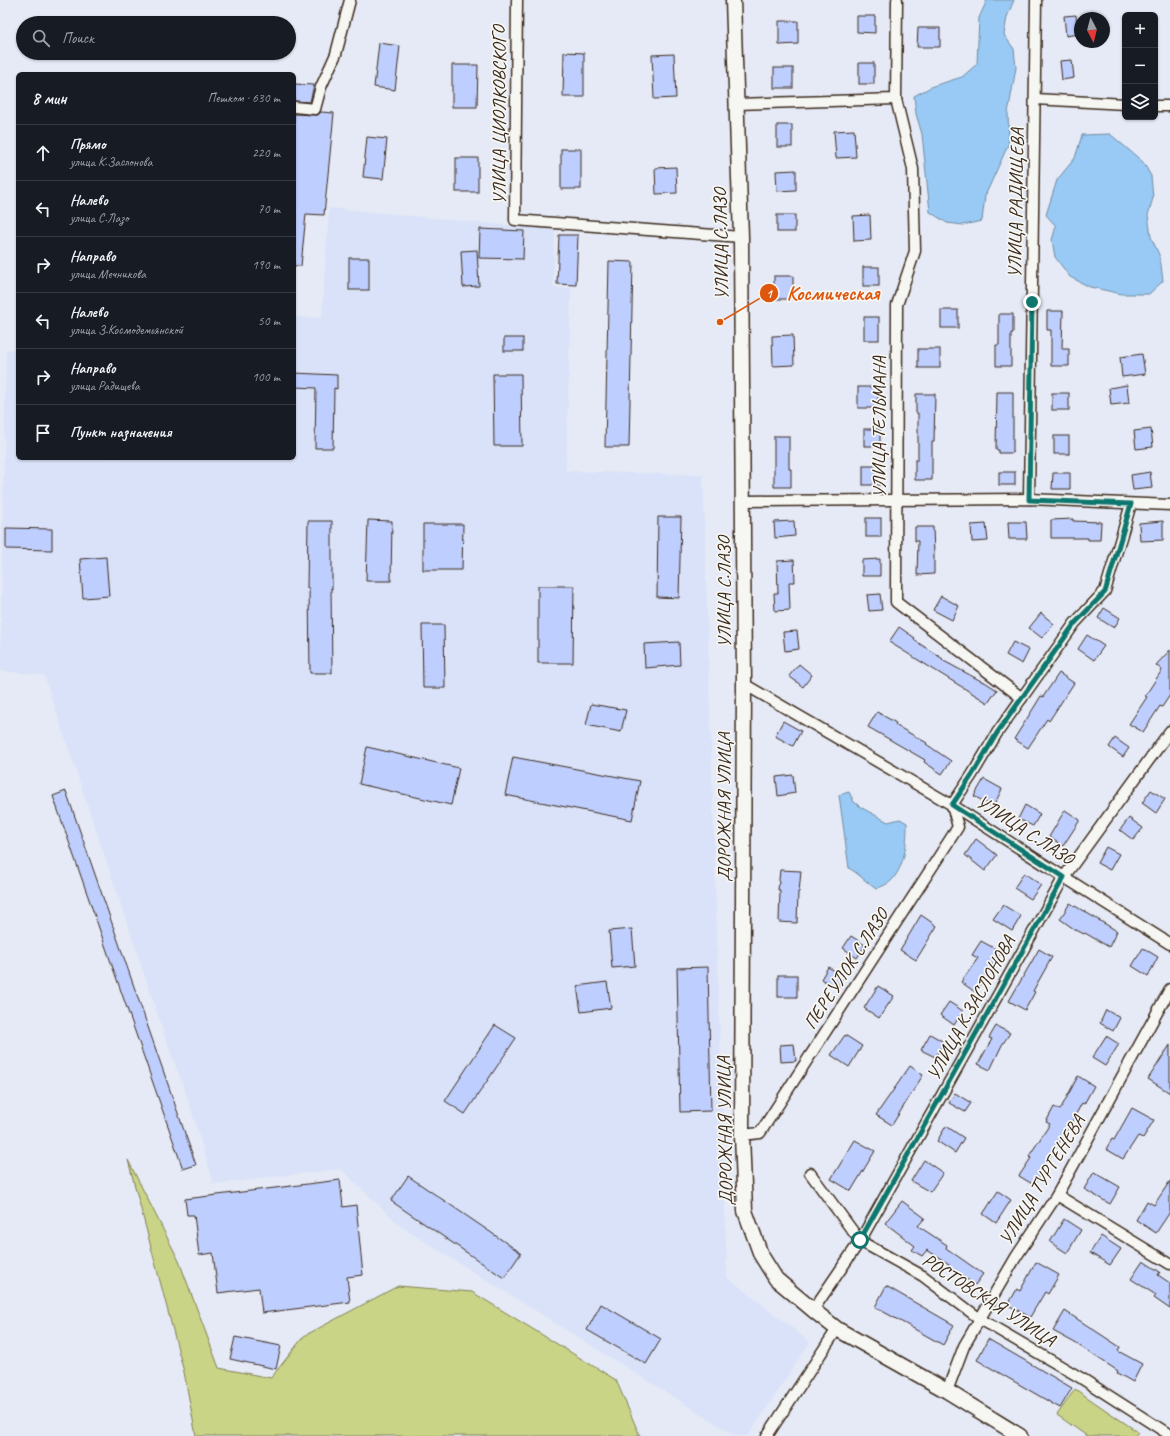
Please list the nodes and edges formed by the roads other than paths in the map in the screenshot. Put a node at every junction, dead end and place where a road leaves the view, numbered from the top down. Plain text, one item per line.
1 (350, 0) edge
2 (517, 0) edge
3 (733, 0) edge
4 (897, 0) edge
5 (1036, 0) edge
6 (896, 99) junction
7 (1035, 99) junction
8 (737, 104) junction
9 (1122, 104) edge
10 (1158, 106) edge
11 (1170, 106) edge
12 (296, 107) edge
13 (741, 237) junction
14 (1029, 500) junction
15 (743, 501) junction
16 (896, 501) junction
17 (1131, 504) junction
18 (1170, 506) edge
19 (744, 684) junction
20 (1022, 698) junction
21 (1170, 731) edge
22 (952, 805) junction
23 (1064, 877) junction
24 (1170, 944) edge
25 (1170, 989) edge
26 (742, 1135) junction
27 (810, 1173) dead end
28 (1057, 1195) junction
29 (860, 1240) junction
30 (1170, 1264) edge
31 (813, 1310) junction
32 (980, 1319) junction
33 (837, 1329) junction
34 (947, 1391) junction
35 (1170, 1435) edge
36 (768, 1436) edge
37 (1020, 1436) edge

1 - 12 street
2 - 13 street, УЛИЦА ЦИОЛКОВСКОГО
3 - 8 street, УЛИЦА С.ЛАЗО
4 - 6 street, УЛИЦА ТЕЛЬМАНА
5 - 7 street, УЛИЦА РАДИЩЕВА
6 - 8 street
6 - 16 street, УЛИЦА ТЕЛЬМАНА
7 - 9 street
7 - 14 street, УЛИЦА РАДИЩЕВА
8 - 13 street, УЛИЦА С.ЛАЗО
10 - 11 street
13 - 15 street, УЛИЦА С.ЛАЗО
14 - 16 street
14 - 17 street
15 - 16 street
15 - 19 street, УЛИЦА С.ЛАЗО
16 - 20 street, УЛИЦА ТЕЛЬМАНА
17 - 18 street
17 - 20 street
19 - 22 street, УЛИЦА С.ЛАЗО
19 - 26 street, ДОРОЖНАЯ УЛИЦА
20 - 22 street
21 - 23 street, УЛИЦА К.ЗАСЛОНОВА
22 - 23 street, УЛИЦА С.ЛАЗО
22 - 26 street, ПЕРЕУЛОК С.ЛАЗО
23 - 24 street, УЛИЦА С.ЛАЗО
23 - 29 street, УЛИЦА К.ЗАСЛОНОВА
25 - 28 street, УЛИЦА ТУРГЕНЕВА
26 - 31 street, ДОРОЖНАЯ УЛИЦА
27 - 29 street, РОСТОВСКАЯ УЛИЦА
28 - 30 street
28 - 32 street, УЛИЦА ТУРГЕНЕВА
29 - 31 street, УЛИЦА К.ЗАСЛОНОВА
29 - 32 street, РОСТОВСКАЯ УЛИЦА
31 - 33 street, ДОРОЖНАЯ УЛИЦА
32 - 34 street, УЛИЦА ТУРГЕНЕВА
32 - 35 street, РОСТОВСКАЯ УЛИЦА
33 - 34 street, ДОРОЖНАЯ УЛИЦА
33 - 36 street
34 - 37 street, ДОРОЖНАЯ УЛИЦА

